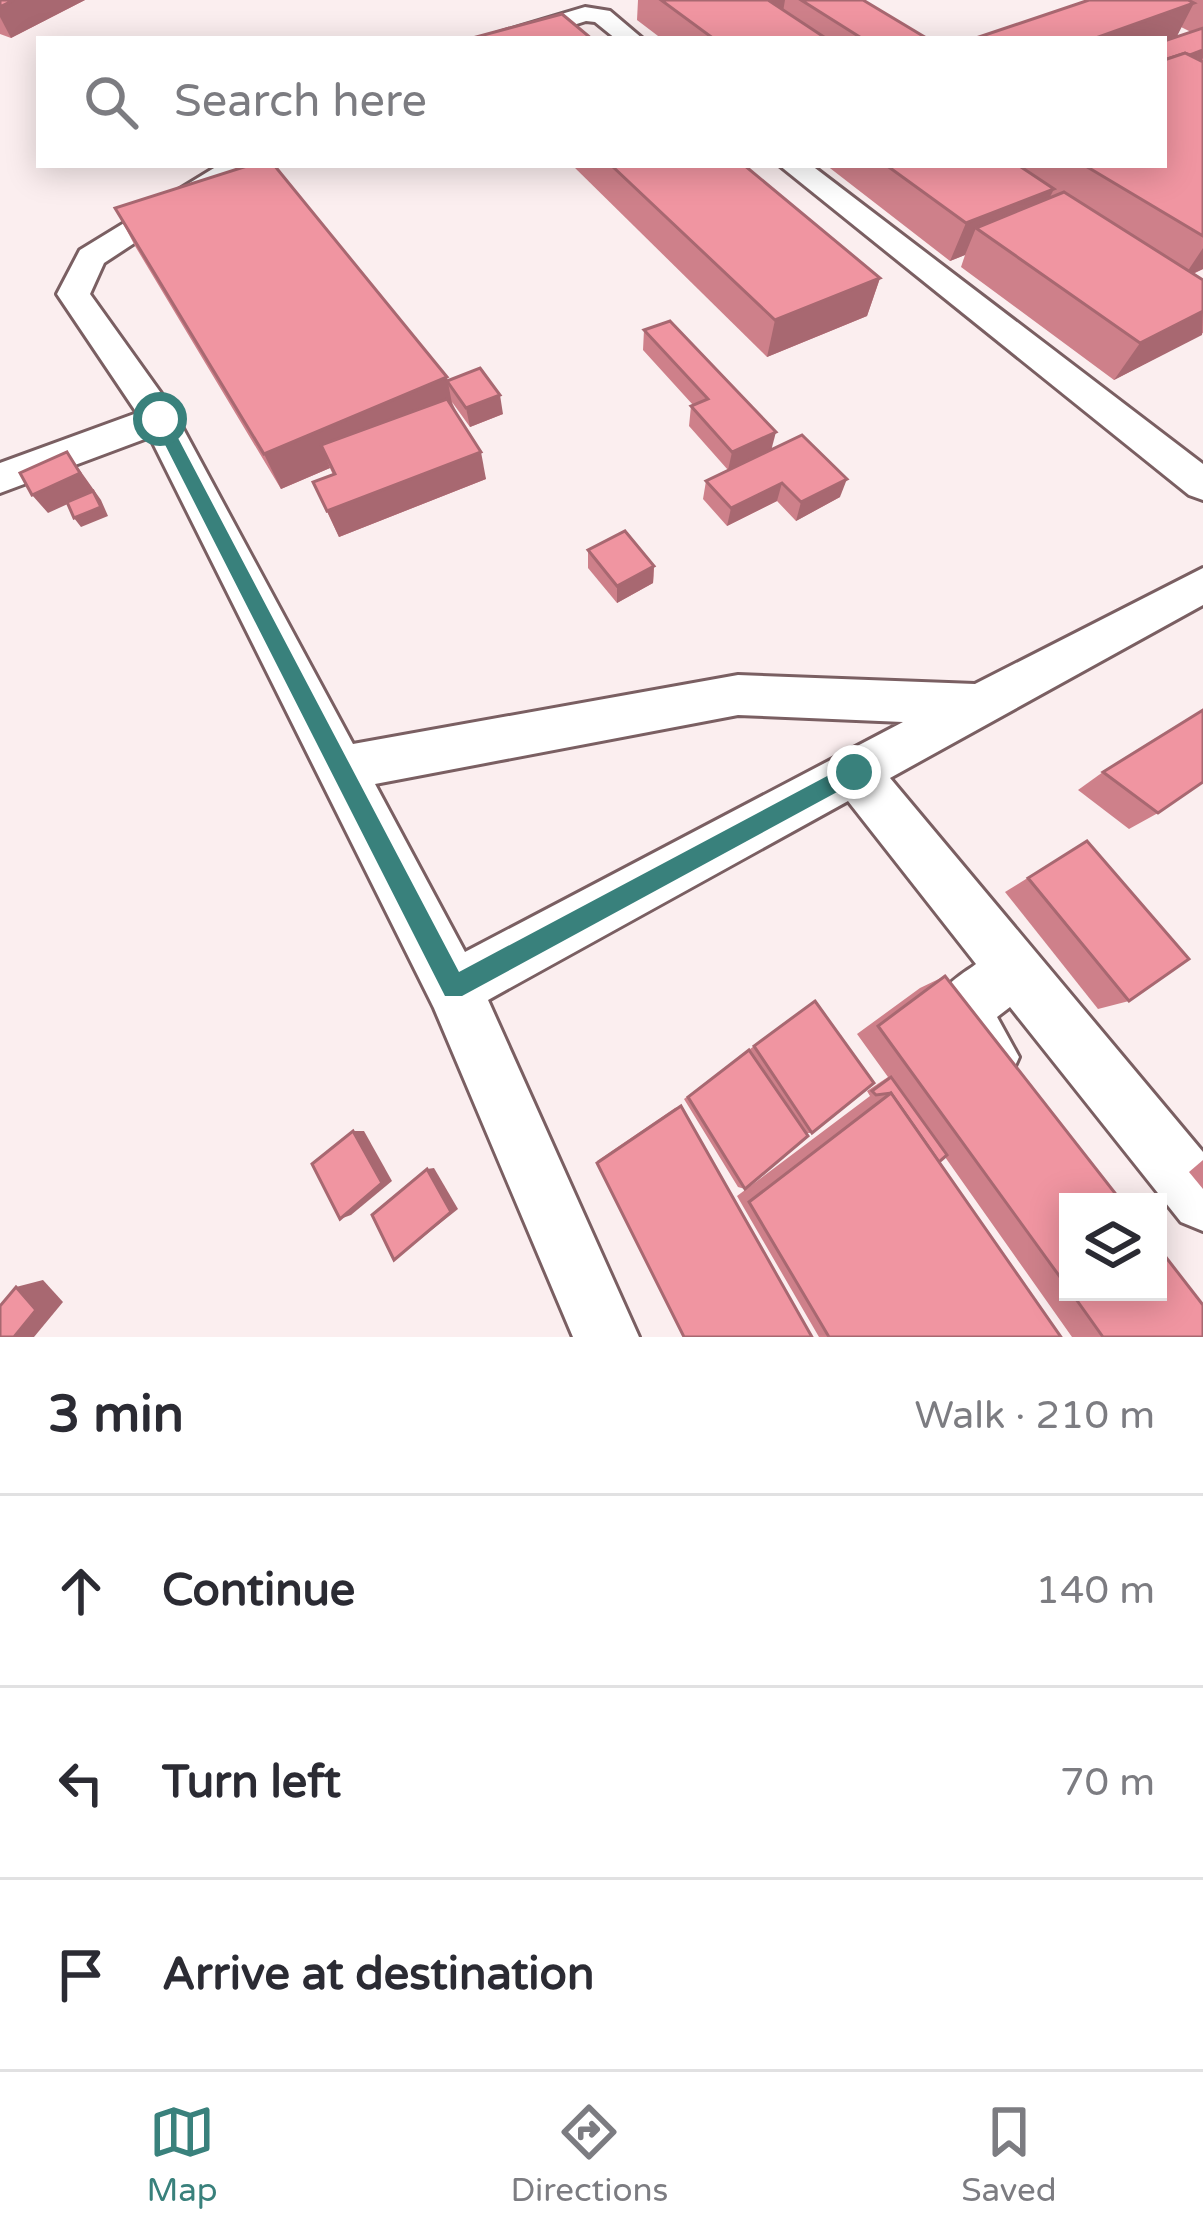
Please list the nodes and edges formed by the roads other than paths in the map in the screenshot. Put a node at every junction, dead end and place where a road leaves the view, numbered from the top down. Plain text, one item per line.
1 (641, 5) dead end
2 (602, 16) junction
3 (513, 36) edge
4 (627, 36) edge
5 (234, 168) edge
6 (797, 168) edge
7 (160, 419) junction
8 (0, 478) edge
9 (1203, 485) edge
10 (1203, 585) edge
11 (979, 705) junction
12 (340, 768) junction
13 (854, 772) junction
14 (1014, 970) junction
15 (454, 988) junction
16 (1016, 1090) edge
17 (1203, 1200) edge
18 (606, 1337) edge

1 - 2 street
2 - 3 street
2 - 4 street
5 - 7 street
6 - 9 street
7 - 8 street
7 - 12 street
10 - 11 street
11 - 12 street
11 - 13 street
12 - 15 street
13 - 14 street
13 - 15 street
14 - 16 street
14 - 17 street
15 - 18 street

